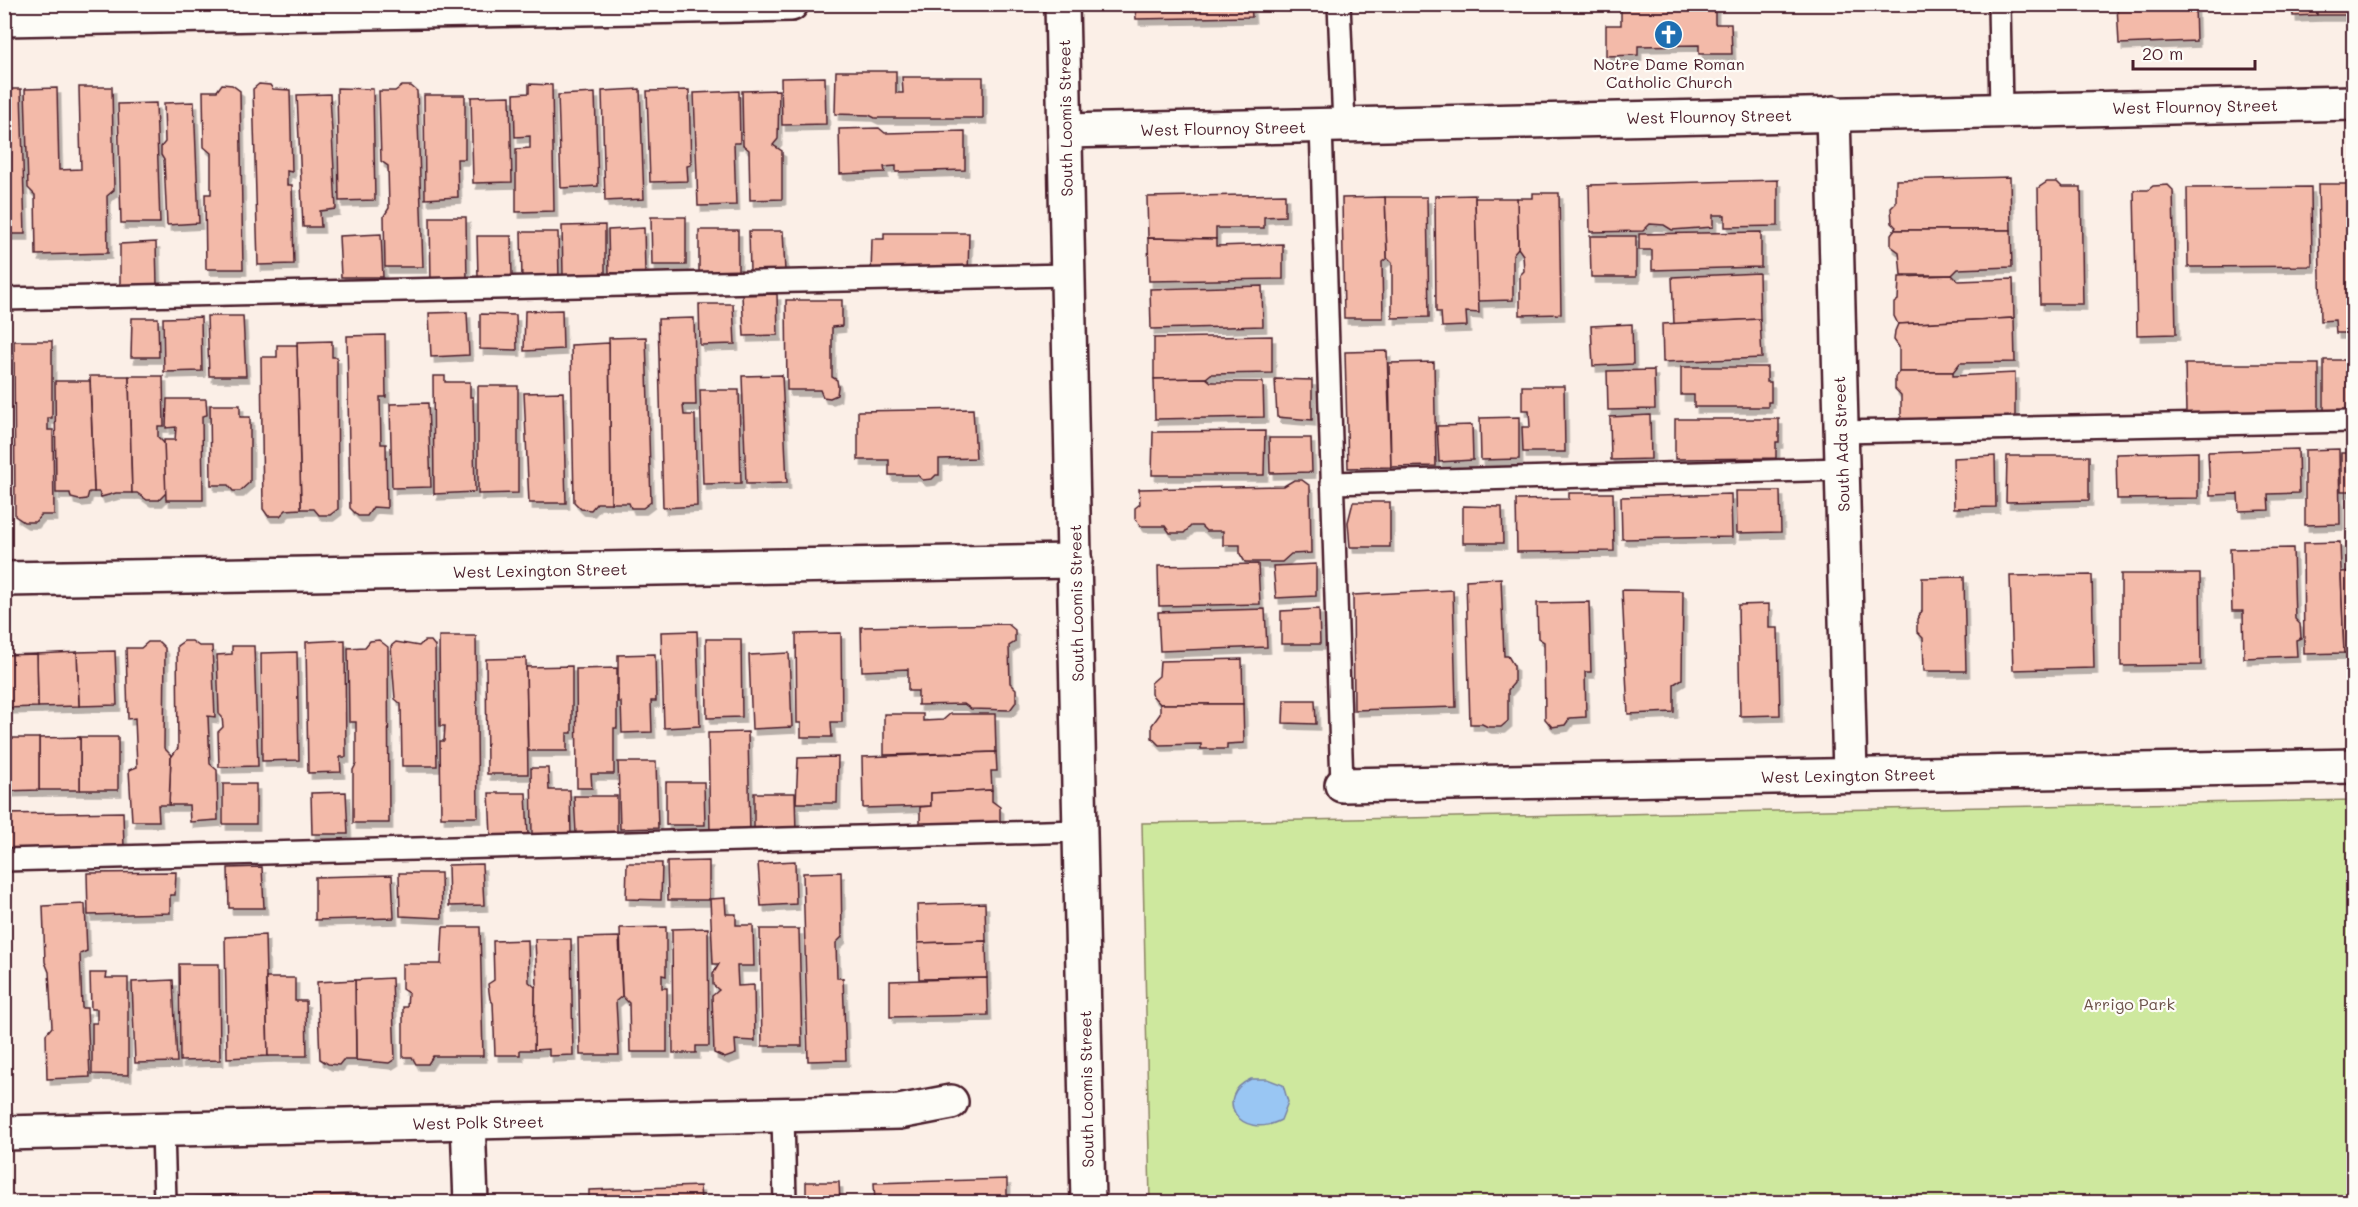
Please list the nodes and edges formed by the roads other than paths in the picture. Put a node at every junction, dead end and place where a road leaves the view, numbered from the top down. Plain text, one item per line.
1 (791, 4) edge
2 (1062, 4) edge
3 (1340, 4) edge
4 (1999, 4) edge
5 (4, 19) edge
6 (2354, 103) edge
7 (2001, 110) junction
8 (1833, 113) junction
9 (1333, 125) junction
10 (1065, 131) junction
11 (1068, 275) junction
12 (4, 299) edge
13 (2354, 421) edge
14 (1841, 432) junction
15 (1842, 469) junction
16 (1332, 483) junction
17 (1075, 561) junction
18 (4, 579) edge
19 (2354, 766) edge
20 (1850, 775) junction
21 (1342, 785) joint
22 (1080, 831) junction
23 (4, 860) edge
24 (951, 1102) dead end
25 (783, 1114) junction
26 (468, 1122) junction
27 (164, 1129) junction
28 (4, 1133) edge
29 (165, 1203) edge
30 (471, 1203) edge
31 (785, 1203) edge
32 (1088, 1203) edge

1 - 5 street
2 - 10 street, South Loomis Street
3 - 9 lane
4 - 7 lane
6 - 7 street, West Flournoy Street
7 - 8 street, West Flournoy Street
8 - 9 street, West Flournoy Street
8 - 14 street, South Ada Street
9 - 10 street, West Flournoy Street
9 - 16 lane
10 - 11 street, South Loomis Street
11 - 12 lane
11 - 17 street, South Loomis Street
13 - 14 lane
14 - 15 street, South Ada Street
15 - 16 lane
15 - 20 street, South Ada Street
16 - 21 lane
17 - 18 street, West Lexington Street
17 - 22 street, South Loomis Street
19 - 20 street, West Lexington Street
20 - 21 street, West Lexington Street
22 - 23 lane
22 - 32 street, South Loomis Street
24 - 25 street, West Polk Street
25 - 26 street, West Polk Street
25 - 31 lane
26 - 27 street, West Polk Street
26 - 30 street
27 - 28 street, West Polk Street
27 - 29 lane

